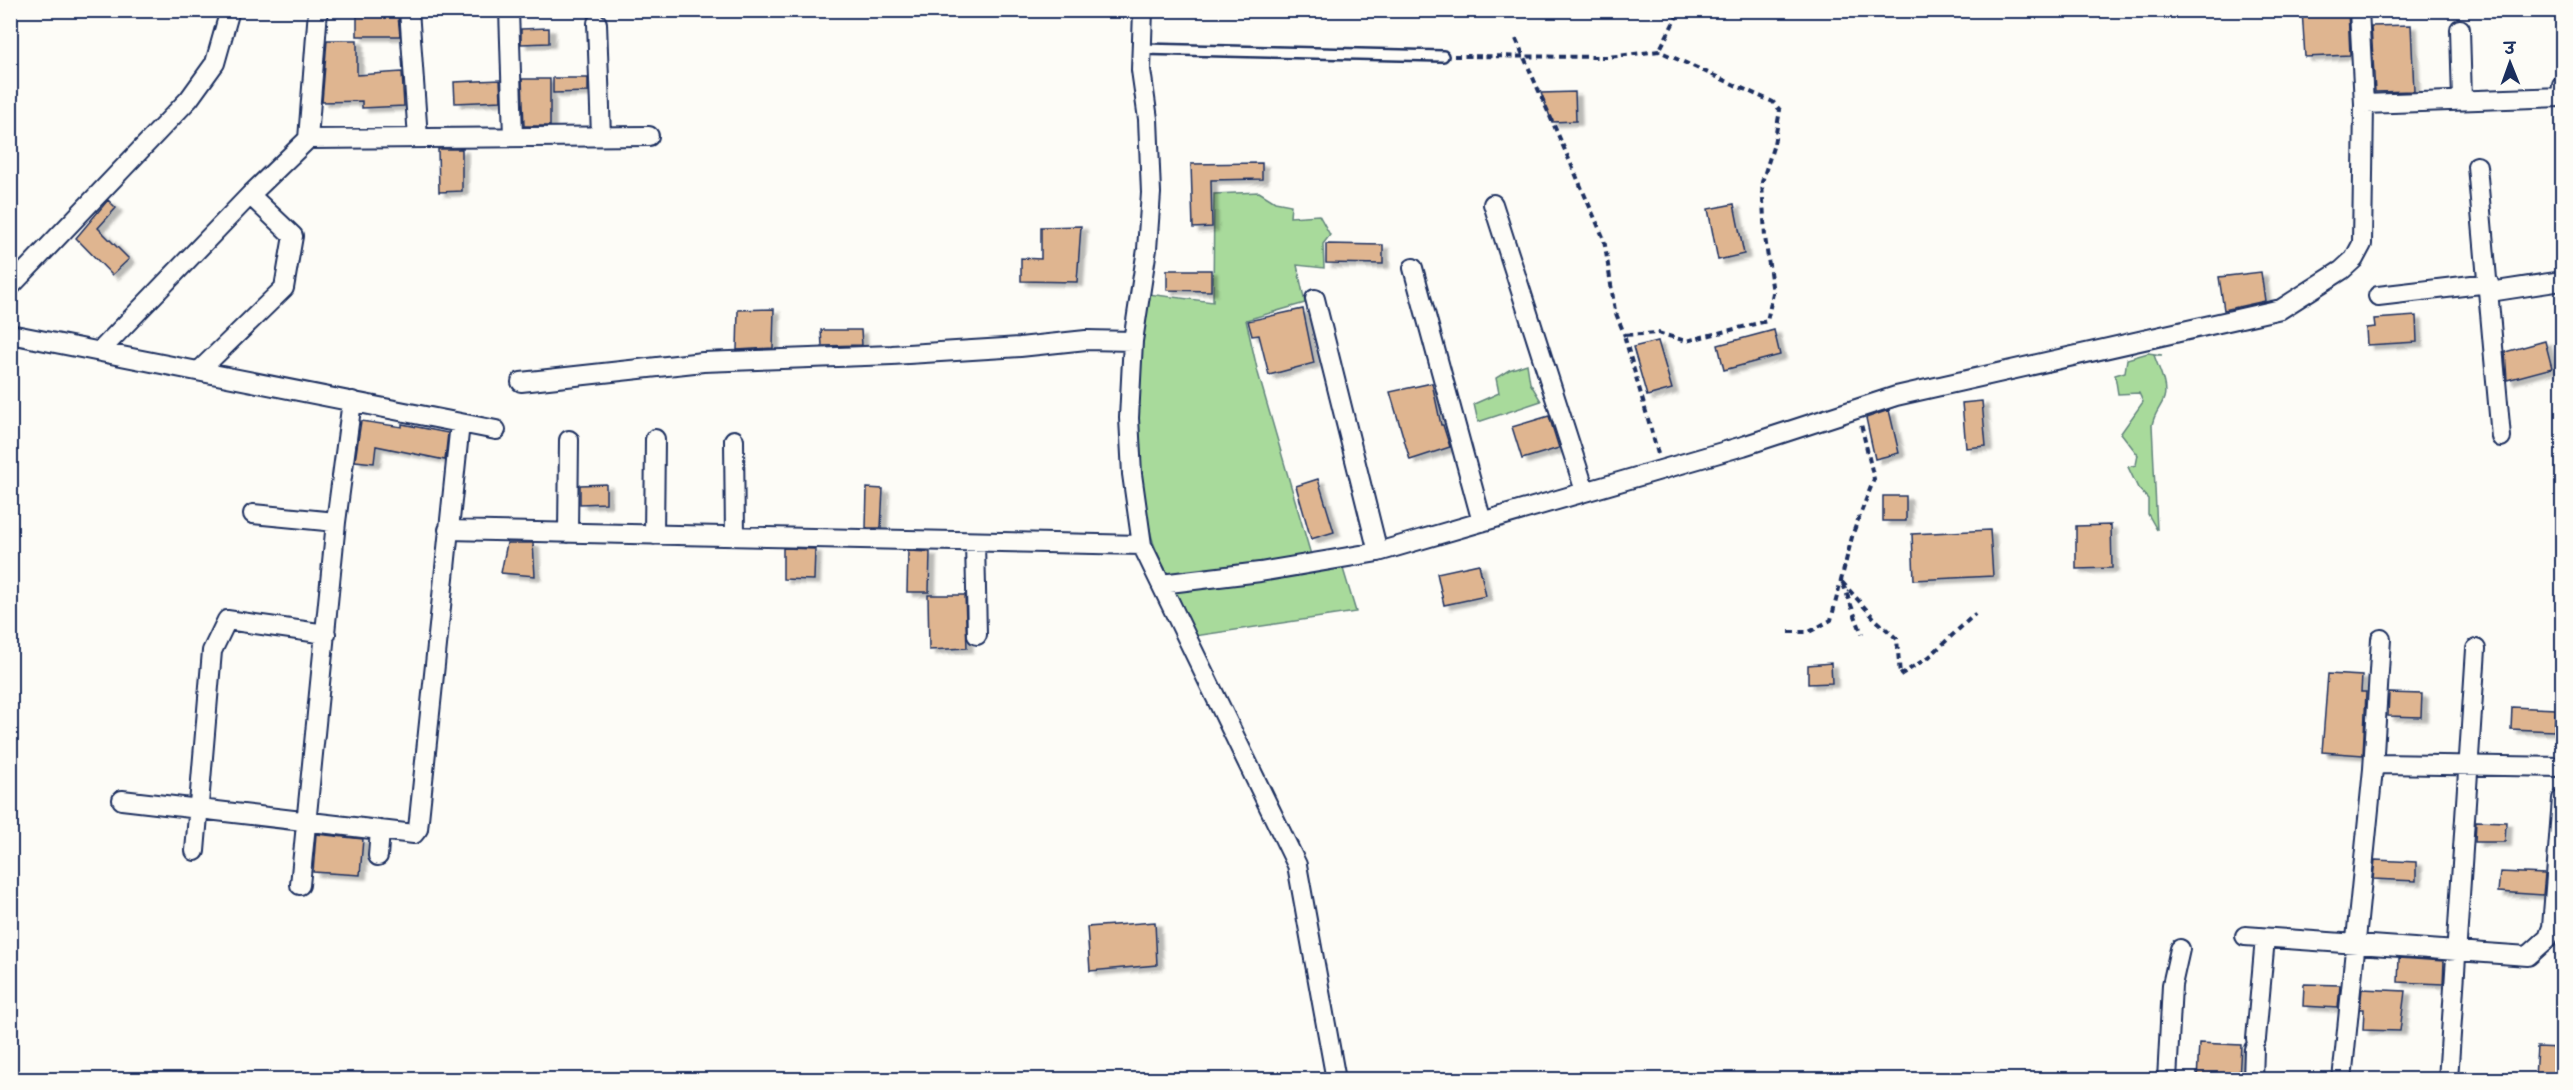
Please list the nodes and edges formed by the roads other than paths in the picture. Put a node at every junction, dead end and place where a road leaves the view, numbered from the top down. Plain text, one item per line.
1 (230, 10) edge
2 (318, 10) edge
3 (409, 10) edge
4 (509, 10) edge
5 (1143, 10) edge
6 (2359, 10) edge
7 (597, 23) dead end
8 (2460, 29) dead end
9 (1142, 49) junction
10 (1443, 56) road end
11 (2562, 85) edge
12 (2462, 100) junction
13 (2364, 104) junction
14 (601, 136) junction
15 (649, 136) dead end
16 (513, 137) junction
17 (418, 138) junction
18 (308, 139) junction
19 (2477, 166) dead end
20 (250, 195) junction
21 (1493, 204) dead end
22 (1413, 268) dead end
23 (2562, 280) edge
24 (10, 287) edge
25 (2490, 287) junction
26 (2378, 296) dead end
27 (1315, 299) dead end
28 (10, 334) edge
29 (1133, 341) junction
30 (100, 351) junction
31 (200, 371) junction
32 (521, 382) dead end
33 (352, 401) junction
34 (460, 423) junction
35 (496, 430) dead end
36 (2501, 437) dead end
37 (655, 438) dead end
38 (569, 440) dead end
39 (734, 440) dead end
40 (1585, 491) junction
41 (253, 514) dead end
42 (336, 522) junction
43 (1482, 522) junction
44 (448, 530) junction
45 (568, 533) junction
46 (654, 535) junction
47 (735, 536) junction
48 (975, 542) junction
49 (1142, 545) junction
50 (1378, 552) junction
51 (1161, 584) junction
52 (326, 634) junction
53 (977, 635) dead end
54 (2381, 639) dead end
55 (2475, 649) dead end
56 (2468, 766) junction
57 (2562, 767) edge
58 (2373, 769) junction
59 (2562, 799) edge
60 (122, 800) dead end
61 (199, 808) junction
62 (307, 821) junction
63 (380, 830) junction
64 (195, 852) dead end
65 (378, 856) dead end
66 (300, 885) dead end
67 (2245, 936) dead end
68 (2265, 938) junction
69 (2357, 943) junction
70 (2180, 949) dead end
71 (2457, 953) junction
72 (1336, 1080) edge
73 (2167, 1080) edge
74 (2253, 1080) edge
75 (2342, 1080) edge
76 (2448, 1080) edge

1 - 24 street
2 - 18 street
3 - 17 street
4 - 16 street
5 - 9 street
6 - 13 street
7 - 14 street
8 - 12 street
9 - 10 lane
9 - 29 street
11 - 12 street
12 - 13 street
13 - 40 street
14 - 15 street
14 - 16 street
16 - 17 street
17 - 18 street
18 - 20 street
19 - 25 street
20 - 30 street
20 - 31 street
21 - 40 street
22 - 43 street
23 - 25 street
25 - 26 street
25 - 36 street
27 - 50 street
28 - 30 street
29 - 32 street
29 - 49 street
30 - 31 street
31 - 33 street
33 - 34 street
33 - 42 street
34 - 35 street
34 - 44 street
37 - 46 street
38 - 45 street
39 - 47 street
40 - 43 street
41 - 42 street
42 - 52 street
43 - 50 street
44 - 45 street
44 - 63 street
45 - 46 street
46 - 47 street
47 - 48 street
48 - 49 street
48 - 53 street
49 - 51 street
50 - 51 street
51 - 72 street
52 - 61 street
52 - 62 street
54 - 58 street
55 - 56 street
56 - 57 street
56 - 58 street
56 - 71 street
58 - 69 street
59 - 71 street
60 - 61 street
61 - 62 street
61 - 64 street
62 - 63 street
62 - 66 street
63 - 65 street
67 - 68 street
68 - 69 street
68 - 74 street
69 - 71 street
69 - 75 street
70 - 73 street
71 - 76 street

